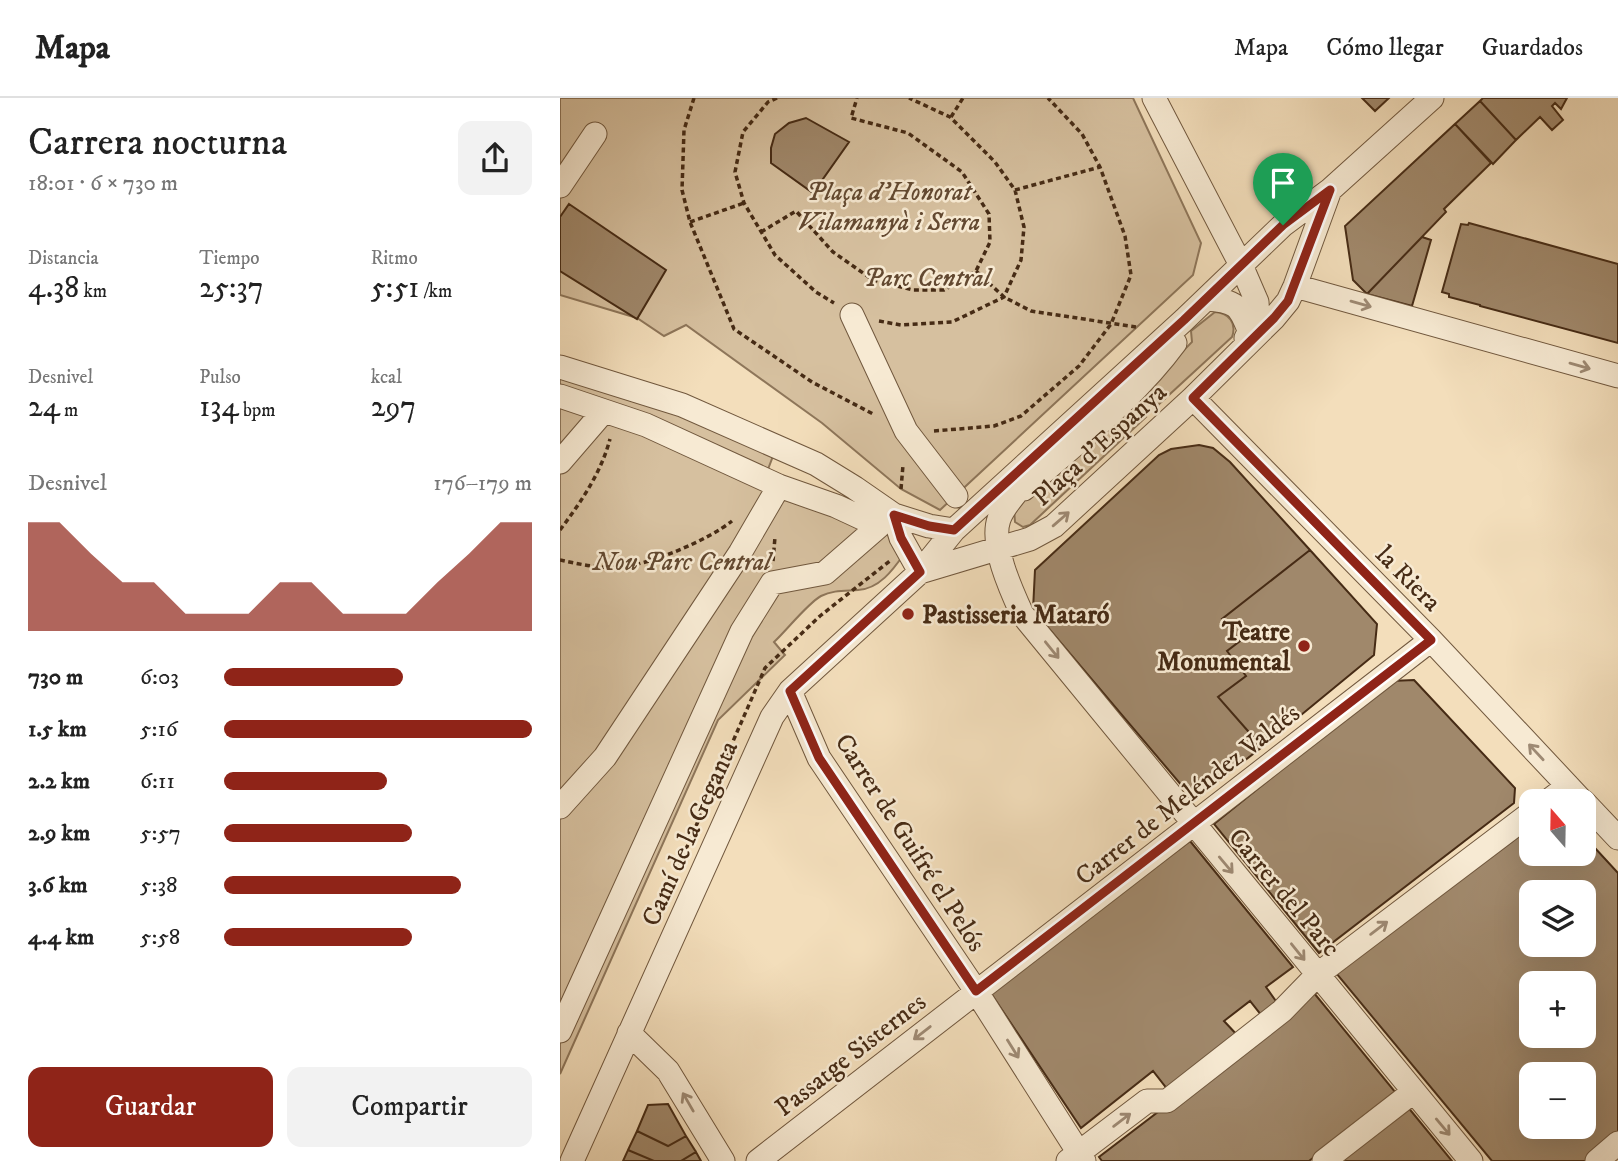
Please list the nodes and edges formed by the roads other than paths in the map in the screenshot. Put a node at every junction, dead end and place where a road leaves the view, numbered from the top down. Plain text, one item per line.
1 (1154, 98) edge
2 (1432, 98) edge
3 (595, 134) dead end
4 (560, 186) edge
5 (1330, 190) junction
6 (1241, 265) junction
7 (1295, 286) junction
8 (1206, 299) junction
9 (852, 315) road end
10 (1184, 320) junction
11 (1250, 333) junction
12 (1226, 366) junction
13 (560, 367) edge
14 (1618, 376) edge
15 (560, 396) edge
16 (1193, 398) junction
17 (613, 414) junction
18 (1066, 427) junction
19 (560, 462) edge
20 (779, 486) junction
21 (956, 496) dead end
22 (1013, 499) junction
23 (894, 515) junction
24 (954, 530) junction
25 (1000, 548) junction
26 (920, 572) junction
27 (1431, 640) junction
28 (790, 691) junction
29 (1571, 789) edge
30 (560, 807) edge
31 (1596, 815) edge
32 (1519, 822) edge
33 (1193, 825) junction
34 (1618, 838) edge
35 (1317, 975) junction
36 (976, 991) junction
37 (560, 1031) edge
38 (629, 1033) junction
39 (1413, 1092) junction
40 (1618, 1143) edge
41 (1077, 1158) edge
42 (572, 1161) edge
43 (723, 1161) edge
44 (758, 1161) edge
45 (1324, 1161) edge
46 (1471, 1161) edge
47 (1597, 1161) edge

1 - 6 street
2 - 5 street
3 - 4 street
5 - 6 street, Plaça d'Espanya
5 - 7 street, Plaça d'Espanya
6 - 8 street, Plaça d'Espanya
6 - 11 street, Plaça d'Espanya
7 - 12 street, Plaça d'Espanya
7 -> 14 street
8 - 10 street, Plaça d'Espanya
8 - 11 street
9 - 21 street
10 - 18 street, Plaça d'Espanya
10 - 22 street, Plaça d'Espanya
11 - 12 street, Plaça d'Espanya
12 - 16 street, Plaça d'Espanya
13 - 23 street
15 - 17 street
25 -> 16 street, Plaça d'Espanya
16 - 27 street, la Riera
17 - 19 street
17 - 20 street
18 - 22 street, Plaça d'Espanya
18 - 24 street, Plaça d'Espanya
20 - 30 street
20 - 37 street
22 - 25 street, Plaça d'Espanya
23 - 24 street
23 - 26 street
24 - 26 street, Plaça d'Espanya
25 - 26 street, Plaça d'Espanya
25 -> 33 street, Carrer del Parc
26 - 28 street, Camí de la Geganta
29 -> 27 street, la Riera
27 - 33 street, Carrer de Meléndez Valdés
28 - 36 street, Carrer de Guifré el Pelós
28 - 38 street, Camí de la Geganta
31 - 34 street, la Riera
35 -> 32 street
33 -> 35 street, Carrer del Parc
33 - 36 street, Carrer de Meléndez Valdés
35 - 39 street, Carrer del Parc
41 -> 35 street
36 -> 41 street, Carrer de Guifré el Pelós
36 -> 44 street, Passatge Sisternes
38 - 42 street, Camí de la Geganta
43 -> 38 street
39 - 45 street
39 -> 46 street, Carrer del Parc
40 - 47 street

